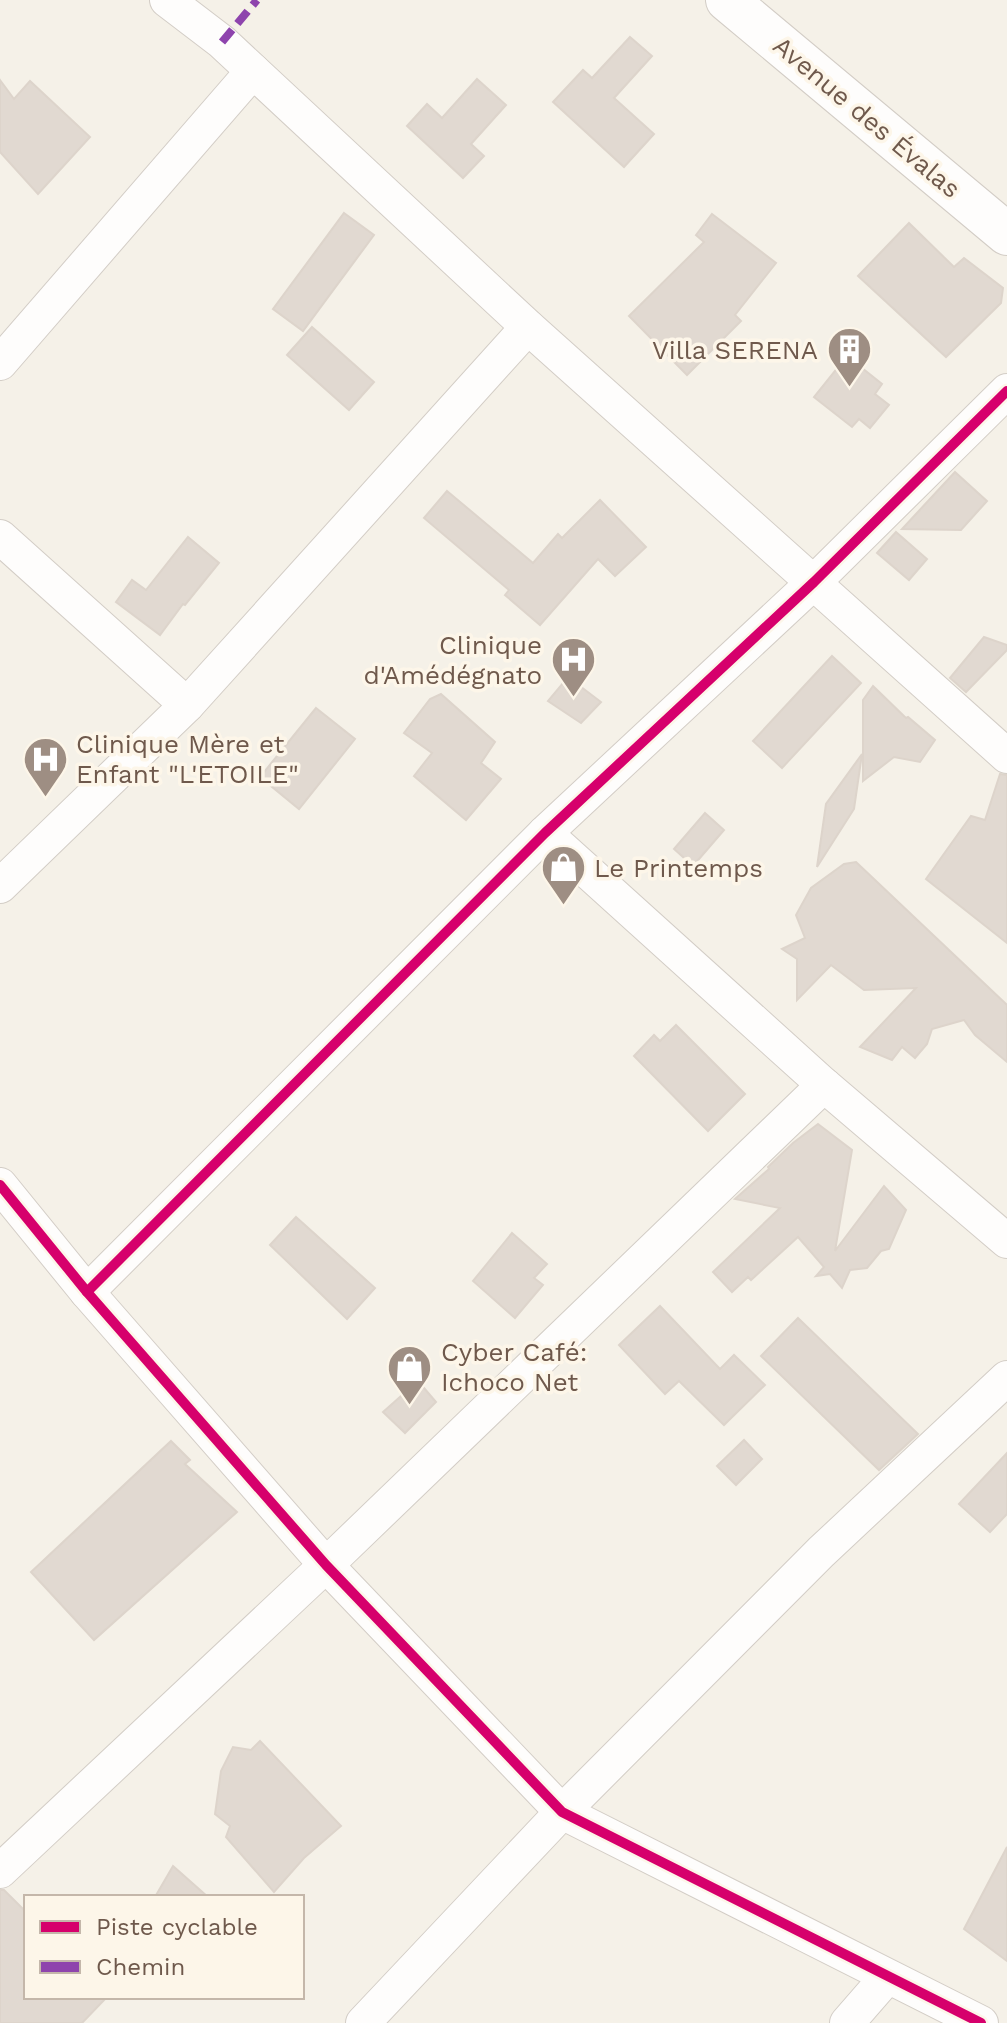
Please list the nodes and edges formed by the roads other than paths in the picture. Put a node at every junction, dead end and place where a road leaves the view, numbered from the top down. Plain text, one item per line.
1 (167, 0) edge
2 (727, 0) edge
3 (253, 71) junction
4 (1007, 234) edge
5 (528, 327) junction
6 (0, 363) edge
7 (1007, 391) edge
8 (0, 537) edge
9 (814, 582) junction
10 (187, 705) junction
11 (1007, 756) edge
12 (545, 833) junction
13 (0, 886) edge
14 (824, 1085) junction
15 (0, 1185) edge
16 (1007, 1241) edge
17 (87, 1292) junction
18 (1007, 1378) edge
19 (326, 1565) junction
20 (562, 1812) junction
21 (1, 1868) edge
22 (887, 1977) junction
23 (363, 2023) edge
24 (847, 2023) edge
25 (981, 2023) edge

1 - 3 street
2 - 4 street, Avenue des Évalas
3 - 5 street
3 - 6 street
5 - 9 street
5 - 10 street
7 - 9 street
8 - 10 street
9 - 11 street
9 - 12 street
10 - 13 street
12 - 14 street
12 - 17 street
14 - 16 street
14 - 19 street
15 - 17 street
17 - 19 street
18 - 20 street
19 - 20 street
19 - 21 street
20 - 22 street
20 - 23 street
22 - 24 street
22 - 25 street

